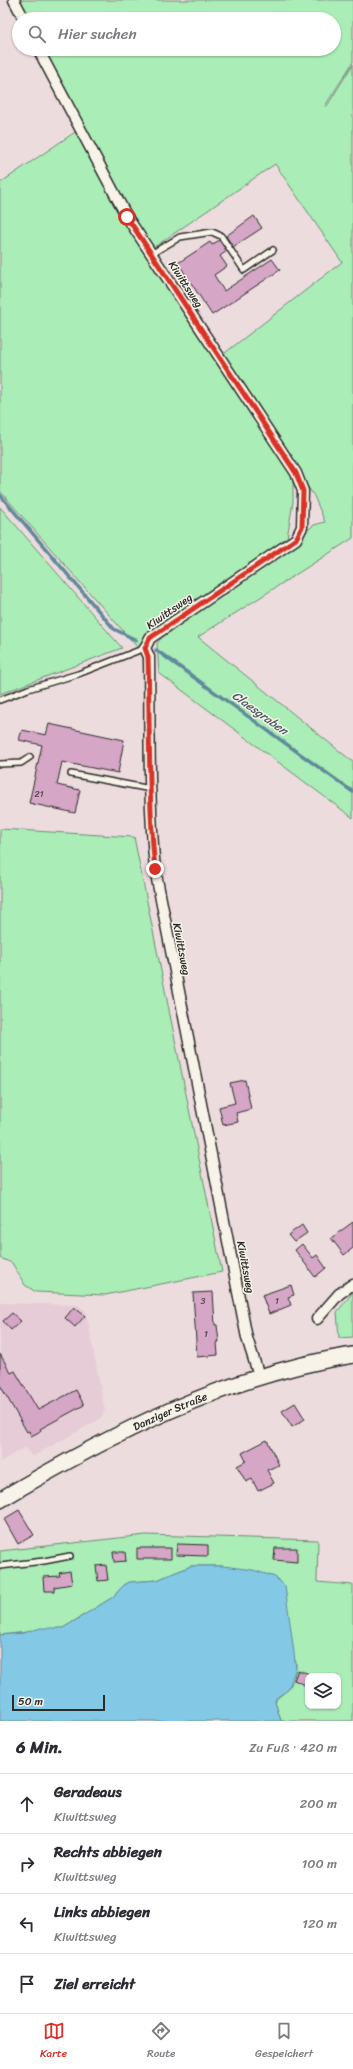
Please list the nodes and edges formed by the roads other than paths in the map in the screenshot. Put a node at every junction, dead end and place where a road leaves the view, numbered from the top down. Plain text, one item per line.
1 (14, 0) edge
2 (20, 12) edge
3 (42, 56) edge
4 (273, 250) dead end
5 (151, 254) junction
6 (145, 648) junction
7 (0, 700) edge
8 (30, 757) dead end
9 (0, 764) edge
10 (71, 774) dead end
11 (152, 789) junction
12 (353, 1284) edge
13 (317, 1319) dead end
14 (353, 1355) edge
15 (259, 1376) junction
16 (0, 1500) edge
17 (70, 1556) dead end
18 (0, 1566) edge

1 - 2 street
3 - 5 street, Kiwittsweg
4 - 5 lane
5 - 6 street, Kiwittsweg
6 - 7 lane
6 - 11 street, Kiwittsweg
8 - 9 lane
10 - 11 lane
11 - 15 street, Kiwittsweg
12 - 13 street
14 - 15 street, Danziger Straße
15 - 16 street, Danziger Straße
17 - 18 lane

